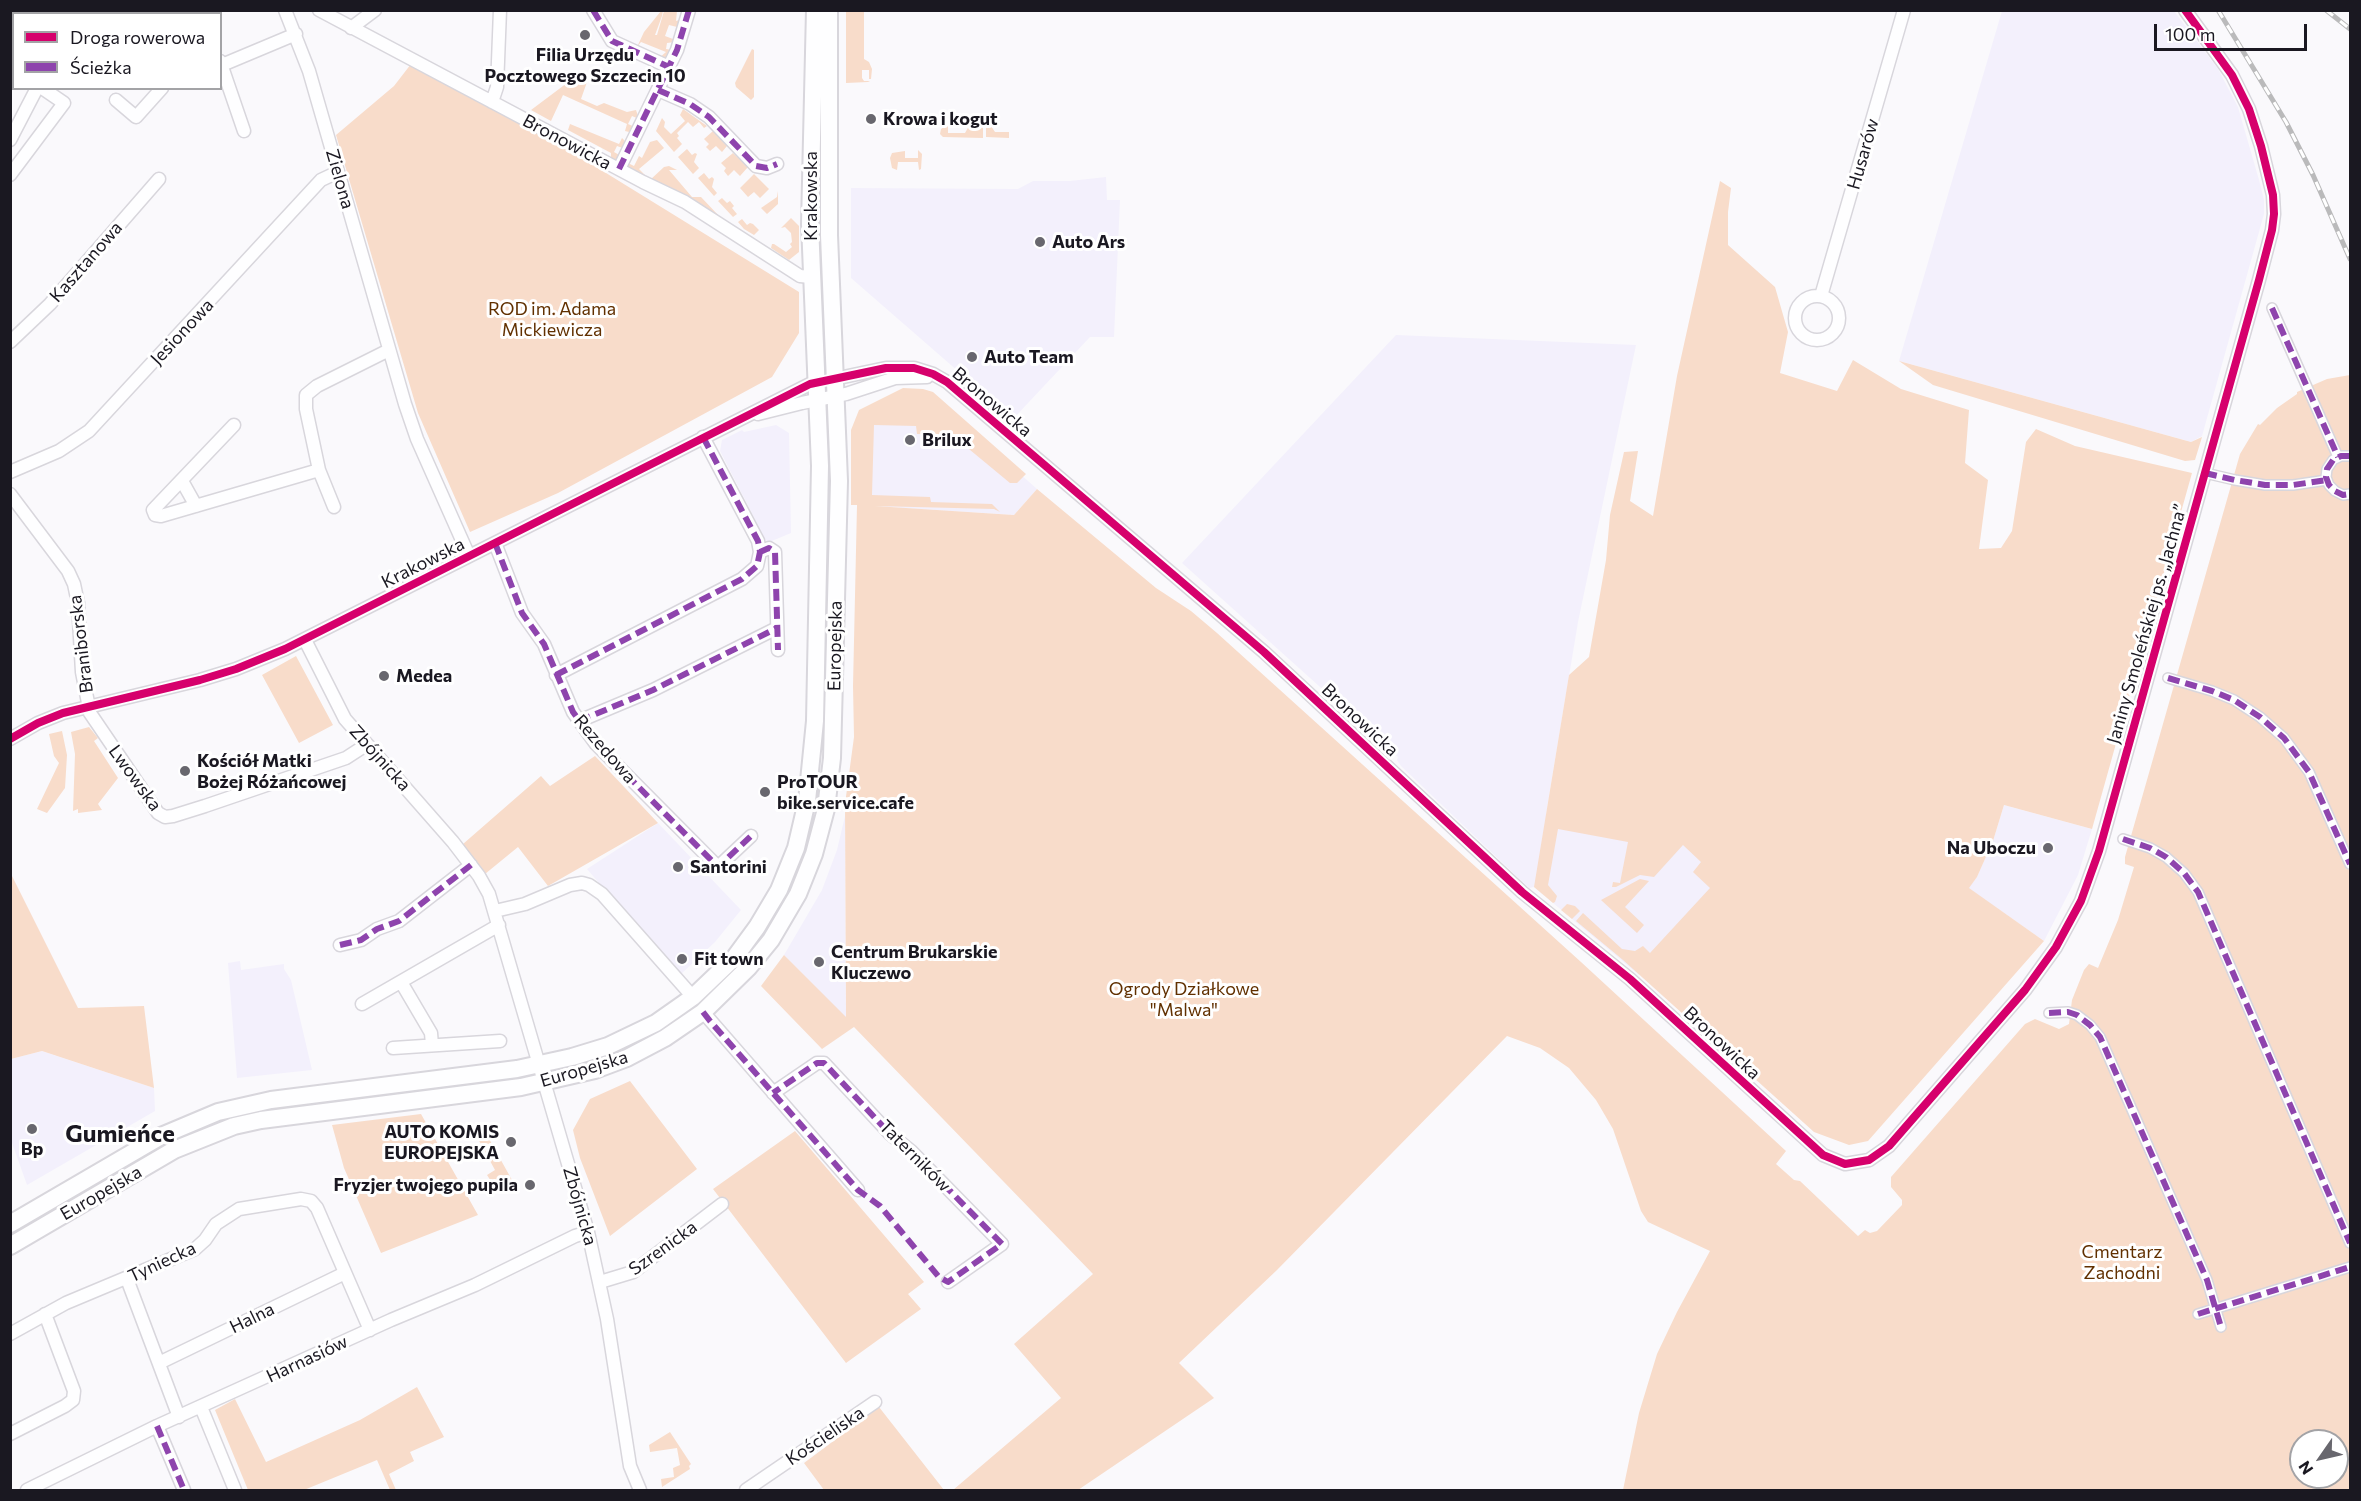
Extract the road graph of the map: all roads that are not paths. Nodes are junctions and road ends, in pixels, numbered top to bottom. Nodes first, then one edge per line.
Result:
1 (285, 10) edge
2 (320, 10) edge
3 (375, 10) edge
4 (500, 10) edge
5 (593, 10) edge
6 (689, 10) edge
7 (815, 10) edge
8 (829, 10) edge
9 (1904, 10) edge
10 (2185, 10) edge
11 (351, 28) junction
12 (296, 34) junction
13 (222, 63) edge
14 (222, 66) edge
15 (669, 67) junction
16 (36, 90) edge
17 (45, 90) edge
18 (160, 90) edge
19 (658, 90) junction
20 (116, 100) dead end
21 (492, 102) junction
22 (244, 131) dead end
23 (10, 140) edge
24 (777, 164) dead end
25 (619, 169) junction
26 (338, 171) junction
27 (10, 175) edge
28 (159, 179) dead end
29 (811, 277) junction
30 (1821, 296) dead end
31 (2272, 308) dead end
32 (10, 342) edge
33 (389, 350) junction
34 (834, 378) junction
35 (816, 382) junction
36 (960, 393) junction
37 (836, 397) junction
38 (817, 400) junction
39 (731, 423) junction
40 (234, 425) dead end
41 (703, 437) junction
42 (2350, 456) edge
43 (2338, 457) junction
44 (319, 471) junction
45 (10, 472) edge
46 (2205, 472) junction
47 (2327, 480) junction
48 (182, 481) junction
49 (10, 494) edge
50 (2350, 494) edge
51 (196, 506) junction
52 (334, 507) dead end
53 (495, 543) junction
54 (760, 552) junction
55 (469, 556) junction
56 (777, 628) junction
57 (305, 640) junction
58 (778, 650) dead end
59 (556, 675) junction
60 (2168, 678) dead end
61 (89, 707) junction
62 (579, 721) junction
63 (10, 739) edge
64 (366, 745) junction
65 (751, 836) dead end
66 (2123, 839) dead end
67 (2350, 864) edge
68 (466, 869) junction
69 (495, 911) junction
70 (499, 926) junction
71 (340, 945) dead end
72 (401, 982) junction
73 (693, 997) junction
74 (362, 1004) dead end
75 (703, 1012) junction
76 (2049, 1014) dead end
77 (500, 1041) dead end
78 (432, 1045) junction
79 (393, 1048) dead end
80 (540, 1064) junction
81 (545, 1082) junction
82 (773, 1094) junction
83 (1836, 1162) joint
84 (858, 1190) dead end
85 (722, 1204) dead end
86 (10, 1224) edge
87 (588, 1232) junction
88 (2350, 1243) edge
89 (10, 1246) edge
90 (2350, 1267) edge
91 (345, 1274) junction
92 (127, 1279) junction
93 (600, 1282) junction
94 (948, 1282) dead end
95 (2216, 1309) junction
96 (45, 1314) junction
97 (2198, 1314) dead end
98 (2221, 1327) dead end
99 (370, 1330) junction
100 (10, 1334) edge
101 (159, 1363) junction
102 (875, 1402) dead end
103 (201, 1407) junction
104 (179, 1416) junction
105 (157, 1426) junction
106 (10, 1434) edge
107 (27, 1491) edge
108 (184, 1491) edge
109 (235, 1491) edge
110 (640, 1491) edge
111 (746, 1491) edge

1 - 12 street, Zielona
2 - 11 street, Bronowicka
3 - 11 street
4 - 21 street
5 - 15 street
6 - 15 street
7 - 29 main road, Krakowska
8 - 34 main road, Krakowska
9 - 30 street, Husarów
10 - 46 street, Janiny Smoleńskiej ps. „Jachna”
11 - 21 street, Bronowicka
12 - 13 street
12 - 26 street, Zielona
14 - 22 street
15 - 19 street
16 - 23 street
17 - 27 street
18 - 20 street
19 - 24 street, Krakowska
19 - 25 street
21 - 25 street, Bronowicka
25 - 29 street, Bronowicka
26 - 33 street, Zielona
26 - 45 street, Jesionowa
28 - 32 street, Kasztanowa
29 - 35 main road, Krakowska
31 - 43 street
33 - 44 street
33 - 55 street, Zielona
34 - 35 street, Krakowska
34 - 36 street, Bronowicka
34 - 37 main road, Krakowska
35 - 38 main road, Krakowska
35 - 39 street, Krakowska
36 - 37 street, Bronowicka
36 - 83 street, Bronowicka
37 - 38 street, Krakowska
37 - 75 main road, Europejska
38 - 39 street, Krakowska
38 - 73 main road, Europejska
39 - 41 street, Krakowska
40 - 48 street
41 - 53 street, Krakowska
41 - 54 street
42 - 43 street
43 - 47 street
44 - 51 street
44 - 52 street
46 - 47 street
46 - 83 street, Janiny Smoleńskiej ps. „Jachna”
47 - 50 street
48 - 51 street
48 - 51 street
49 - 61 street, Braniborska
53 - 55 street, Krakowska
53 - 59 street, Rezedowa
54 - 56 street
54 - 59 street
55 - 57 street, Krakowska
56 - 58 street
56 - 62 street
57 - 61 street, Krakowska
57 - 64 street, Zbójnicka
59 - 62 street, Rezedowa
60 - 67 street
61 - 63 street, Krakowska
61 - 64 street, Lwowska
62 - 65 street, Rezedowa
64 - 68 street, Zbójnicka
66 - 88 street
68 - 69 street, Zbójnicka
68 - 71 street
69 - 70 street, Zbójnicka
69 - 73 street
70 - 72 street
70 - 80 street, Zbójnicka
72 - 74 street
72 - 78 street
73 - 80 main road, Europejska
75 - 81 main road, Europejska
75 - 82 street
76 - 95 street
77 - 78 street
78 - 79 street
80 - 81 street, Zbójnicka
80 - 86 main road, Europejska
81 - 87 street, Zbójnicka
81 - 89 main road, Europejska
82 - 84 street
82 - 94 street, Taterników
85 - 93 street, Szrenicka
87 - 93 street, Zbójnicka
87 - 99 street, Harnasiów
90 - 95 street
91 - 92 street, Tyniecka
91 - 99 street, Tyniecka
91 - 101 street, Halna
92 - 96 street, Tyniecka
92 - 101 street
93 - 110 street, Zbójnicka
95 - 97 street
95 - 98 street
96 - 100 street, Tyniecka
96 - 106 street
99 - 103 street, Harnasiów
101 - 104 street
102 - 111 street, Kościeliska
103 - 104 street, Harnasiów
103 - 109 street
104 - 105 street, Harnasiów
105 - 107 street, Harnasiów
105 - 108 street

